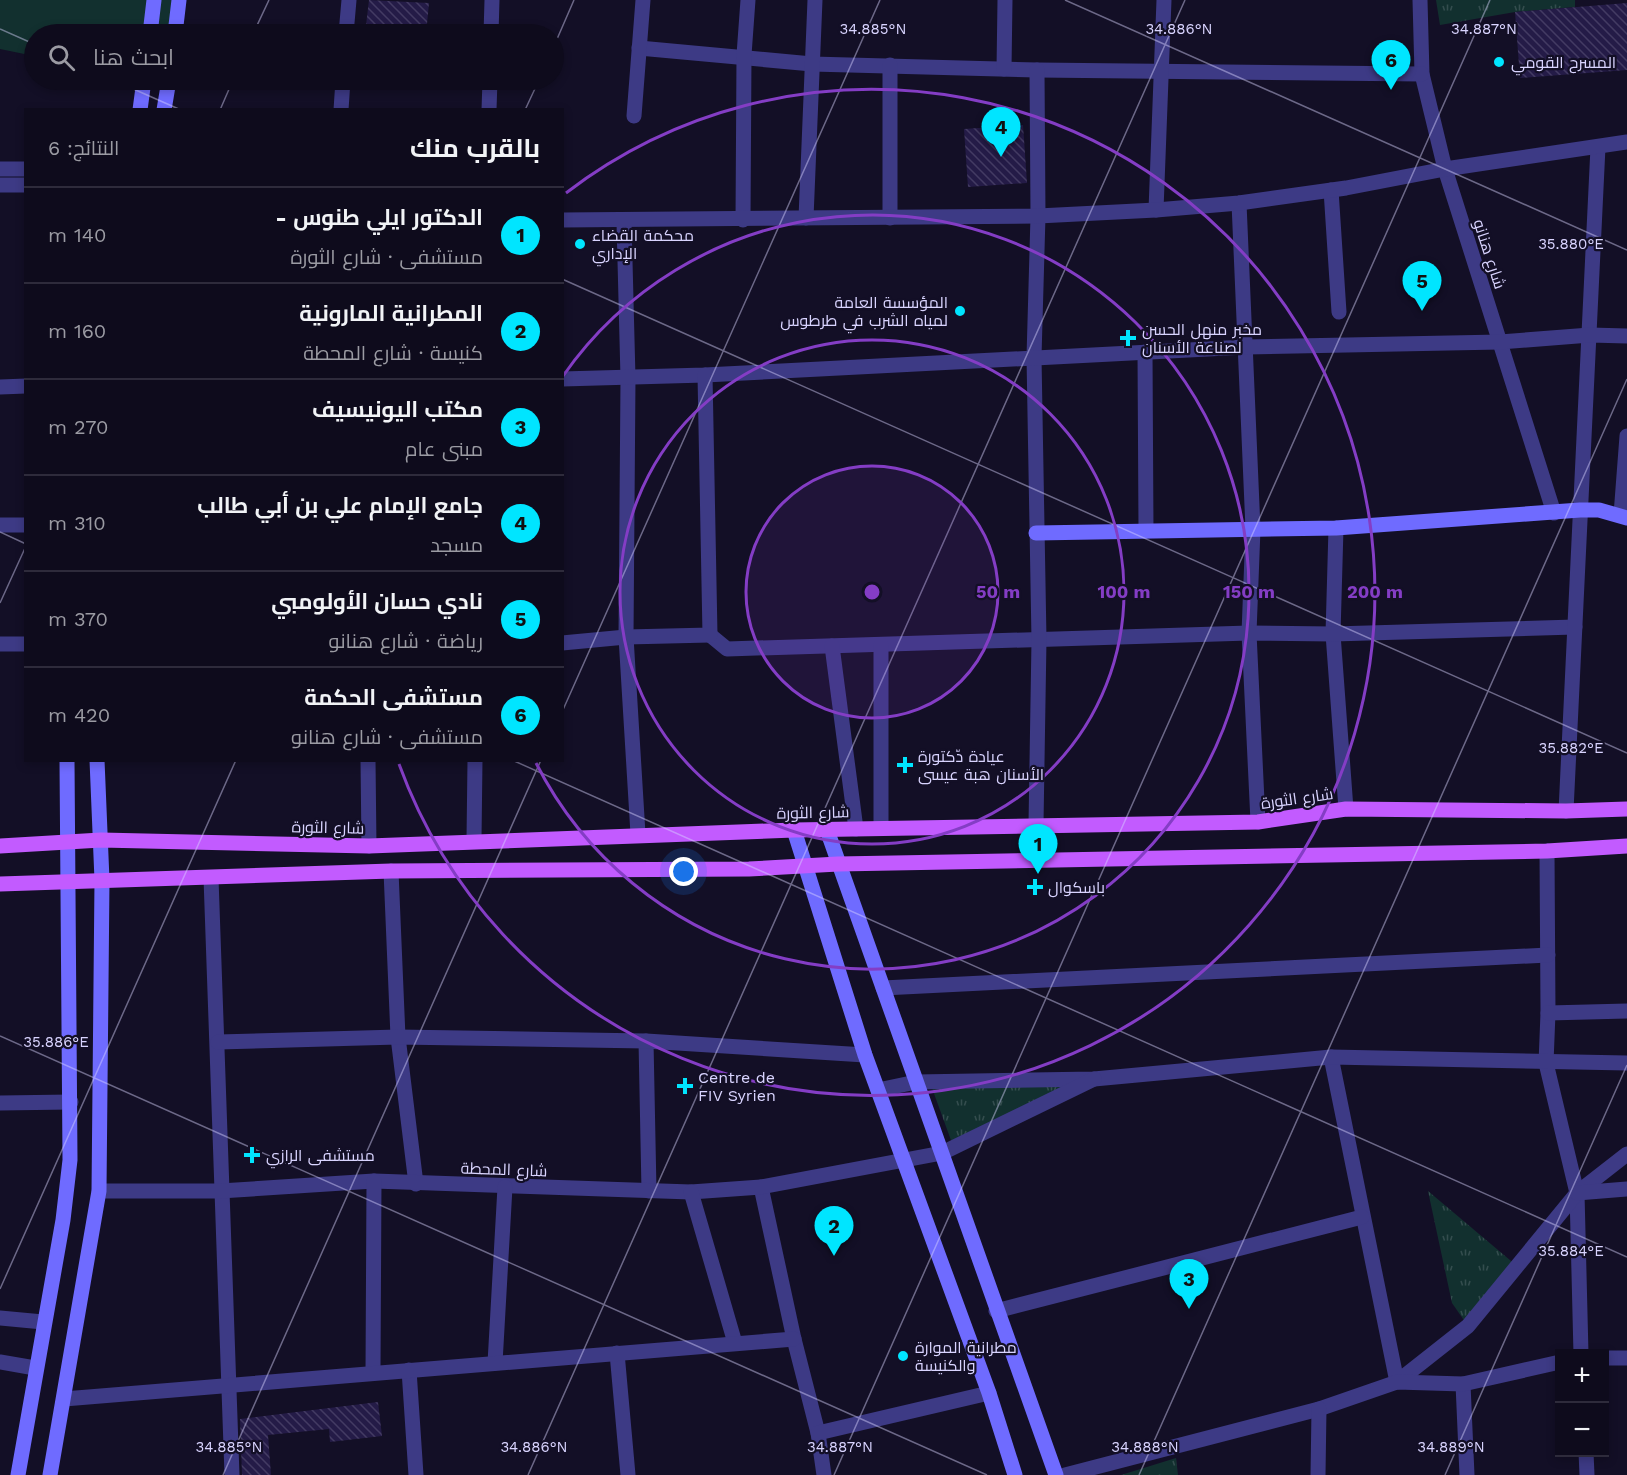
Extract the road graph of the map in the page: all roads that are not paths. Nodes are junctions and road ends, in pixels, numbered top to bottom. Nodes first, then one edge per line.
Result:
1 (154, 0) edge
2 (179, 0) edge
3 (349, 0) edge
4 (492, 0) edge
5 (643, 0) edge
6 (748, 0) edge
7 (815, 0) edge
8 (1005, 0) edge
9 (1164, 0) edge
10 (1420, 0) edge
11 (151, 24) edge
12 (176, 24) edge
13 (347, 24) edge
14 (491, 24) edge
15 (639, 48) junction
16 (744, 56) junction
17 (812, 64) junction
18 (890, 65) junction
19 (1004, 69) junction
20 (1036, 70) junction
21 (1161, 70) junction
22 (1422, 74) junction
23 (143, 90) edge
24 (167, 90) edge
25 (342, 90) edge
26 (490, 90) edge
27 (140, 108) edge
28 (164, 108) edge
29 (341, 108) edge
30 (489, 108) edge
31 (634, 116) dead end
32 (1627, 141) edge
33 (1598, 147) junction
34 (0, 169) edge
35 (24, 169) edge
36 (1445, 169) junction
37 (0, 185) edge
38 (24, 185) edge
39 (1331, 190) junction
40 (1239, 203) junction
41 (1156, 210) junction
42 (1038, 216) junction
43 (891, 218) junction
44 (806, 219) junction
45 (564, 220) edge
46 (743, 220) junction
47 (624, 222) junction
48 (1339, 312) dead end
49 (1590, 335) junction
50 (1627, 336) edge
51 (1500, 342) junction
52 (1246, 347) junction
53 (1145, 352) junction
54 (1034, 357) junction
55 (705, 375) junction
56 (628, 378) junction
57 (564, 379) edge
58 (24, 386) edge
59 (0, 387) edge
60 (1627, 435) edge
61 (1580, 510) junction
62 (1554, 513) junction
63 (1624, 516) edge
64 (0, 525) edge
65 (24, 525) edge
66 (1336, 528) junction
67 (1253, 530) junction
68 (1146, 531) junction
69 (1035, 532) junction
70 (1575, 627) junction
71 (1249, 633) junction
72 (1333, 634) junction
73 (710, 635) junction
74 (626, 637) junction
75 (1039, 640) junction
76 (564, 643) edge
77 (0, 644) edge
78 (24, 644) edge
79 (881, 645) junction
80 (832, 646) junction
81 (67, 762) edge
82 (97, 762) edge
83 (368, 762) edge
84 (476, 762) edge
85 (1346, 809) junction
86 (1627, 809) edge
87 (1566, 812) junction
88 (1258, 822) junction
89 (1036, 824) junction
90 (881, 828) junction
91 (856, 829) junction
92 (794, 830) junction
93 (827, 830) junction
94 (638, 834) junction
95 (101, 840) junction
96 (474, 840) junction
97 (67, 841) junction
98 (0, 846) edge
99 (369, 846) junction
100 (1627, 846) edge
101 (1546, 851) junction
102 (838, 864) junction
103 (805, 866) junction
104 (391, 872) junction
105 (211, 879) junction
106 (66, 880) junction
107 (102, 880) junction
108 (0, 884) edge
109 (1548, 955) junction
110 (883, 988) junction
111 (1627, 1011) edge
112 (1548, 1013) junction
113 (398, 1037) junction
114 (646, 1041) junction
115 (218, 1042) junction
116 (865, 1055) junction
117 (1331, 1057) junction
118 (1546, 1063) junction
119 (1627, 1063) edge
120 (1094, 1079) junction
121 (916, 1082) junction
122 (878, 1090) junction
123 (71, 1102) junction
124 (0, 1103) edge
125 (942, 1153) junction
126 (1627, 1154) edge
127 (905, 1159) junction
128 (374, 1181) junction
129 (416, 1184) junction
130 (505, 1187) junction
131 (761, 1187) junction
132 (1627, 1189) edge
133 (99, 1191) junction
134 (220, 1191) junction
135 (649, 1191) junction
136 (691, 1192) junction
137 (1577, 1193) junction
138 (1362, 1217) junction
139 (996, 1311) junction
140 (0, 1318) edge
141 (43, 1322) junction
142 (794, 1339) junction
143 (735, 1343) junction
144 (1581, 1349) edge
145 (617, 1353) junction
146 (1609, 1358) edge
147 (1627, 1358) edge
148 (0, 1362) edge
149 (495, 1363) junction
150 (1555, 1363) edge
151 (35, 1368) junction
152 (410, 1370) junction
153 (373, 1372) junction
154 (1397, 1382) junction
155 (1463, 1384) junction
156 (229, 1385) junction
157 (989, 1393) junction
158 (64, 1399) junction
159 (1319, 1409) junction
160 (818, 1433) junction
161 (1586, 1457) edge
162 (18, 1475) edge
163 (50, 1475) edge
164 (232, 1475) edge
165 (416, 1475) edge
166 (628, 1475) edge
167 (824, 1475) edge
168 (1015, 1475) edge
169 (1056, 1475) edge
170 (1065, 1475) edge
171 (1318, 1475) edge
172 (1467, 1475) edge
173 (1587, 1475) edge

1 - 11 main road
2 - 12 main road
3 - 13 street
4 - 14 street
5 - 15 street
6 - 16 street
7 - 17 street
8 - 19 street
9 - 21 street
10 - 22 street, شارع هنانو
15 - 16 street
15 - 31 street
16 - 17 street
16 - 46 street
17 - 18 street
17 - 44 street
18 - 19 street
18 - 43 street
19 - 20 street
20 - 21 street
20 - 42 street
21 - 22 street
21 - 41 street
22 - 36 street, شارع هنانو
23 - 27 main road
24 - 28 main road
25 - 29 street
26 - 30 street
32 - 33 street
33 - 36 street
33 - 49 street
34 - 35 street
36 - 39 street
36 - 51 street, شارع هنانو
37 - 38 street
39 - 40 street
39 - 48 street
40 - 41 street
40 - 52 street
41 - 42 street
42 - 43 street
42 - 54 street
43 - 44 street
44 - 46 street
45 - 47 street
46 - 47 street
47 - 56 street
49 - 50 street
49 - 51 street
49 - 61 street
51 - 52 street
51 - 62 street, شارع هنانو
52 - 53 street
52 - 67 street
53 - 54 street
53 - 68 street
54 - 55 street
54 - 69 street
55 - 56 street
55 - 73 street
56 - 57 street
56 - 74 street
58 - 59 street
60 - 63 street
61 - 62 main road
61 - 63 main road
61 - 70 street
62 - 66 main road
64 - 65 street
66 - 67 main road
66 - 72 street
67 - 68 main road
67 - 71 street
68 - 69 main road
69 - 75 street
70 - 72 street
70 - 87 street
71 - 72 street
71 - 75 street
71 - 88 street
72 - 85 street
73 - 74 street
73 - 80 street
74 - 76 street
74 - 94 street
75 - 79 street
75 - 89 street
77 - 78 street
79 - 80 street
79 - 90 street
80 - 91 street
81 - 97 main road
82 - 95 main road
83 - 99 street
84 - 96 street
85 - 87 main road, شارع الثورة
85 - 88 main road, شارع الثورة
86 - 87 main road, شارع الثورة
88 - 89 main road, شارع الثورة
89 - 90 main road, شارع الثورة
90 - 91 main road, شارع الثورة
91 - 93 main road, شارع الثورة
92 - 93 main road, شارع الثورة
92 - 94 main road, شارع الثورة
92 - 103 main road
93 - 102 main road
94 - 96 main road, شارع الثورة
95 - 97 main road, شارع الثورة
95 - 99 main road, شارع الثورة
95 - 107 main road
96 - 99 main road, شارع الثورة
97 - 98 main road, شارع الثورة
97 - 106 main road
100 - 101 main road
101 - 102 main road
101 - 109 street
102 - 103 main road
102 - 110 main road
103 - 104 main road
103 - 116 main road
104 - 105 main road
104 - 113 street
105 - 107 main road
105 - 115 street
106 - 107 main road
106 - 108 main road
106 - 123 main road
107 - 133 main road
109 - 110 street
109 - 112 street
110 - 121 main road
111 - 112 street
112 - 118 street
113 - 114 street
113 - 115 street
113 - 129 street
114 - 116 street
114 - 135 street
115 - 134 street
116 - 122 main road
117 - 118 street
117 - 120 street
117 - 138 street
118 - 119 street
118 - 137 street
120 - 121 street
120 - 125 street, شارع المحطة
121 - 122 street
121 - 125 main road
122 - 127 main road
123 - 124 street
123 - 141 main road
125 - 127 street, شارع المحطة
125 - 139 main road
126 - 137 street
127 - 131 street, شارع المحطة
127 - 157 main road
128 - 129 street, شارع المحطة
128 - 134 street, شارع المحطة
128 - 153 street
129 - 130 street, شارع المحطة
130 - 135 street, شارع المحطة
130 - 149 street
131 - 136 street, شارع المحطة
131 - 142 street
132 - 137 street
133 - 134 street, شارع المحطة
133 - 158 main road
134 - 156 street
135 - 136 street, شارع المحطة
136 - 143 street
137 - 144 street
137 - 154 street
138 - 139 street
138 - 154 street
139 - 169 main road
140 - 141 street
141 - 151 main road
142 - 143 street
142 - 160 street
143 - 145 street
145 - 149 street
145 - 166 street
146 - 147 street
148 - 151 street
149 - 152 street
150 - 155 street
151 - 162 main road
152 - 153 street
152 - 165 street
153 - 156 street
154 - 155 street
154 - 159 street
155 - 172 street
156 - 158 street
156 - 164 street
157 - 160 street
157 - 168 main road
158 - 163 main road
159 - 170 street
159 - 171 street
160 - 167 street
161 - 173 street

